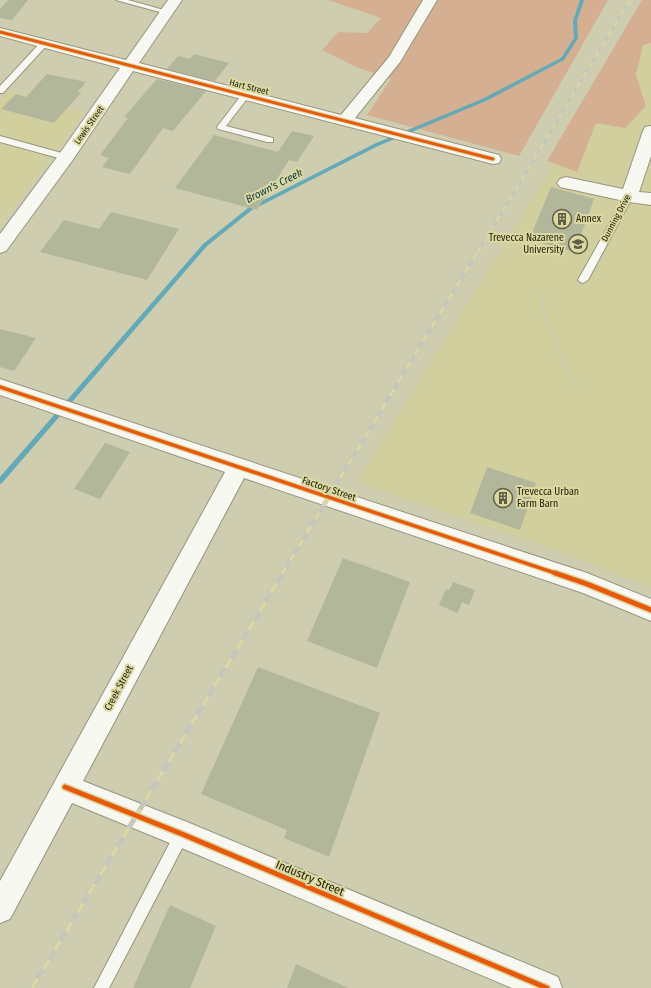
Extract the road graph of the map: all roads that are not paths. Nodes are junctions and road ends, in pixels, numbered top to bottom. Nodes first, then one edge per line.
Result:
1 (120, 0) edge
2 (430, 0) edge
3 (171, 6) edge
4 (0, 32) edge
5 (44, 44) junction
6 (131, 66) junction
7 (0, 91) edge
8 (246, 95) junction
9 (345, 120) junction
10 (651, 131) edge
11 (0, 139) edge
12 (270, 140) dead end
13 (66, 156) junction
14 (493, 159) dead end
15 (566, 183) dead end
16 (629, 196) junction
17 (651, 199) edge
18 (0, 247) edge
19 (583, 280) dead end
20 (5, 389) edge
21 (239, 467) junction
22 (651, 610) edge
23 (65, 787) junction
24 (182, 834) junction
25 (0, 909) edge
26 (101, 988) edge
27 (547, 988) edge

1 - 3 lane
2 - 9 street
3 - 6 street, Lewis Street
4 - 5 street, Hart Street
5 - 6 street, Hart Street
5 - 7 lane
6 - 8 street, Hart Street
6 - 13 street, Lewis Street
8 - 9 street, Hart Street
8 - 12 lane
9 - 14 street, Hart Street
10 - 16 street, Dunning Drive
11 - 13 lane
13 - 18 street, Lewis Street
15 - 16 street
16 - 17 street
16 - 19 lane, Dunning Drive
20 - 21 street, Factory Street
21 - 22 street, Factory Street
21 - 23 street, Creek Street
23 - 24 street, Industry Street
23 - 25 street, Creek Street
24 - 26 lane
24 - 27 street, Industry Street

